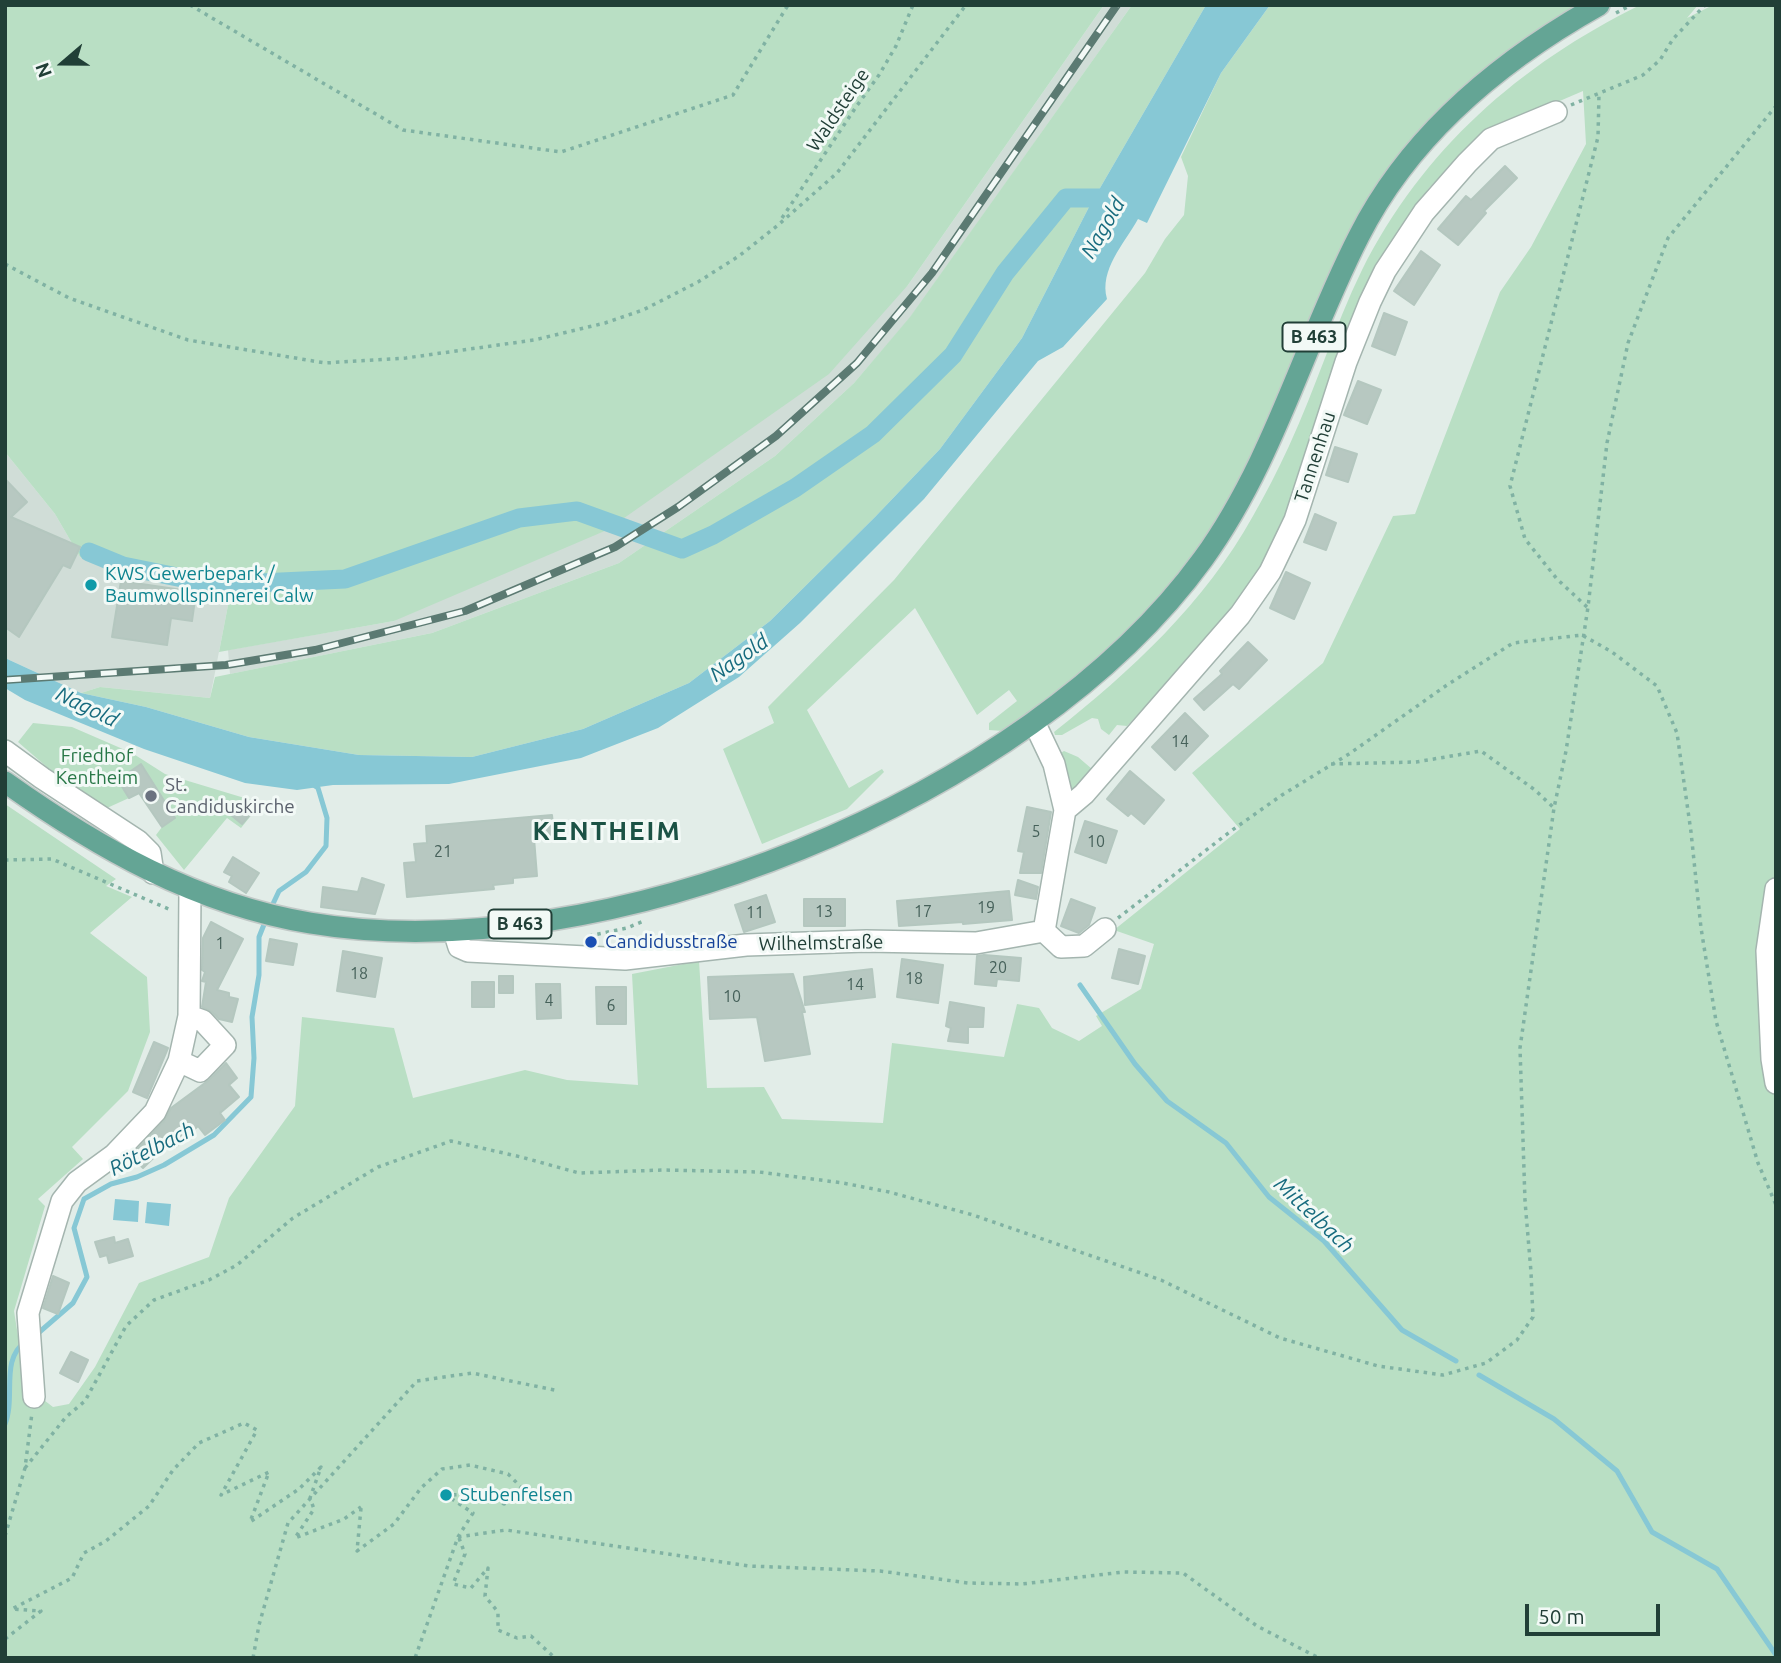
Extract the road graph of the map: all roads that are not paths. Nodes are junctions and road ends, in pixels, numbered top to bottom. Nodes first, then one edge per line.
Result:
1 (1605, 10) edge
2 (1556, 111) road end
3 (1034, 722) junction
4 (5, 751) edge
5 (5, 782) edge
6 (1065, 810) junction
7 (153, 873) junction
8 (190, 889) junction
9 (1776, 889) edge
10 (1105, 929) road end
11 (454, 930) junction
12 (1044, 931) junction
13 (189, 1016) junction
14 (179, 1061) junction
15 (1776, 1083) edge
16 (34, 1397) road end

1 - 3 main road, B 463
2 - 6 street, Tannenhau
3 - 6 street
3 - 11 main road, B 463
4 - 7 street
5 - 7 main road, B 463
6 - 12 street
7 - 8 main road, B 463
8 - 11 main road, B 463
8 - 13 street
9 - 15 street
10 - 12 street
11 - 12 street, Wilhelmstraße
13 - 14 street
13 - 14 street
14 - 16 street

